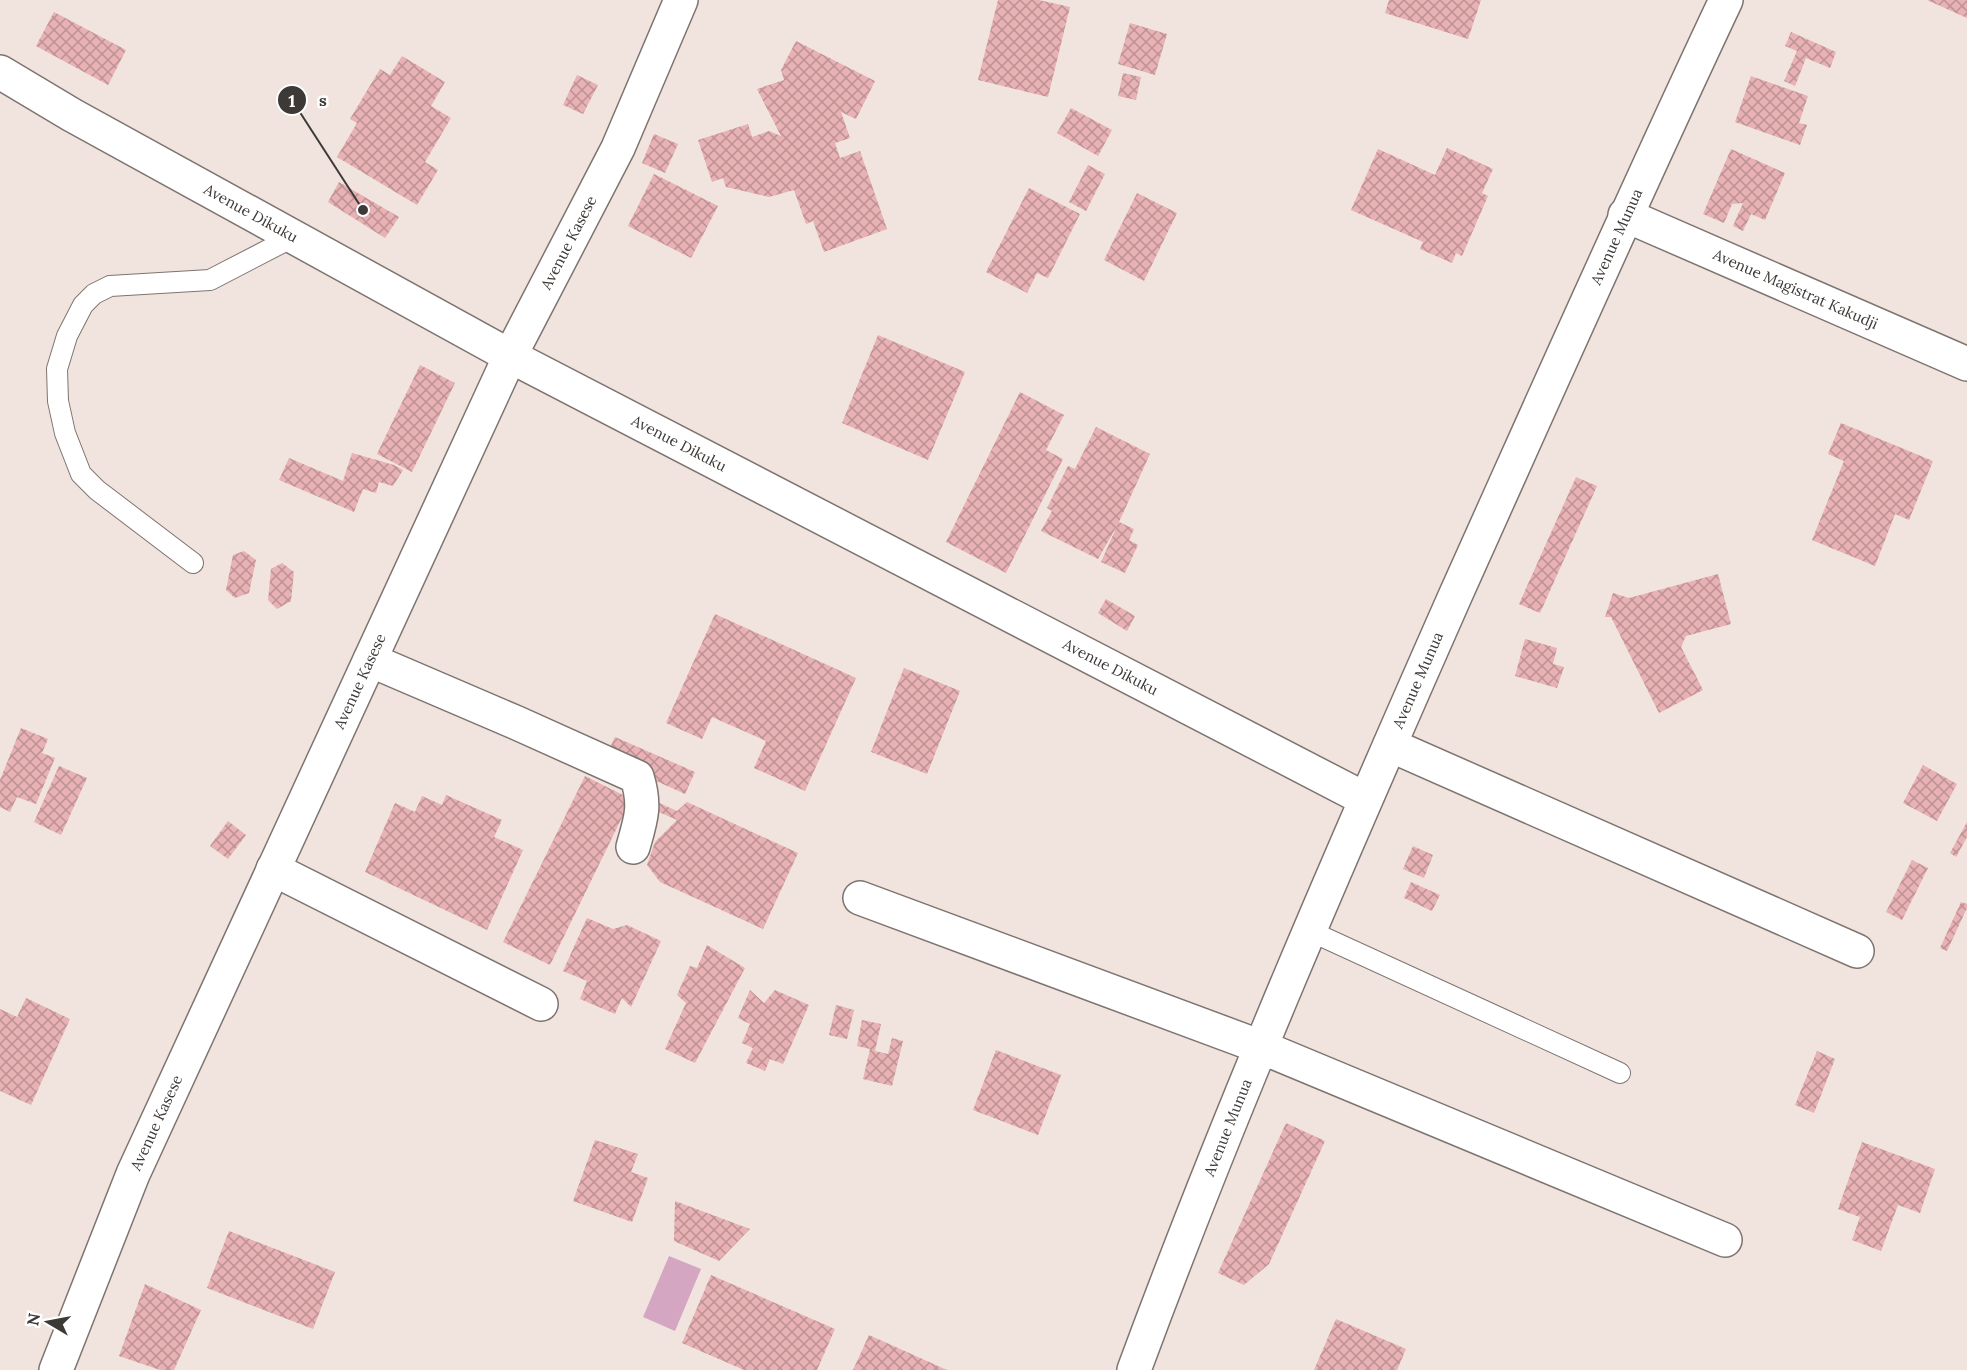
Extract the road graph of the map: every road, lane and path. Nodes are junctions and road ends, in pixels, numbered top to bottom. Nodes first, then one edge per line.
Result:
1 (681, 0) edge
2 (1726, 0) edge
3 (0, 72) edge
4 (1625, 215) junction
5 (293, 237) junction
6 (510, 356) junction
7 (1967, 364) edge
8 (193, 563) dead end
9 (370, 660) junction
10 (1390, 745) junction
11 (1365, 799) junction
12 (633, 847) dead end
13 (273, 869) junction
14 (860, 898) dead end
15 (1310, 931) junction
16 (1857, 951) dead end
17 (541, 1004) dead end
18 (1261, 1047) junction
19 (1620, 1073) dead end
20 (1725, 1240) dead end
21 (56, 1370) edge
22 (1134, 1370) edge

1 - 6 street, Avenue Kasese
2 - 4 street, Avenue Munua
3 - 5 street, Avenue Dikuku
4 - 7 street, Avenue Magistrat Kakudji
4 - 10 street, Avenue Munua
5 - 6 street, Avenue Dikuku
5 - 8 lane
6 - 9 street, Avenue Kasese
6 - 11 street, Avenue Dikuku
9 - 12 street
9 - 13 street, Avenue Kasese
10 - 11 street, Avenue Munua
10 - 16 street
11 - 15 street, Avenue Munua
13 - 17 street
13 - 21 street, Avenue Kasese
14 - 18 street
15 - 18 street, Avenue Munua
15 - 19 lane
18 - 20 street
18 - 22 street, Avenue Munua

